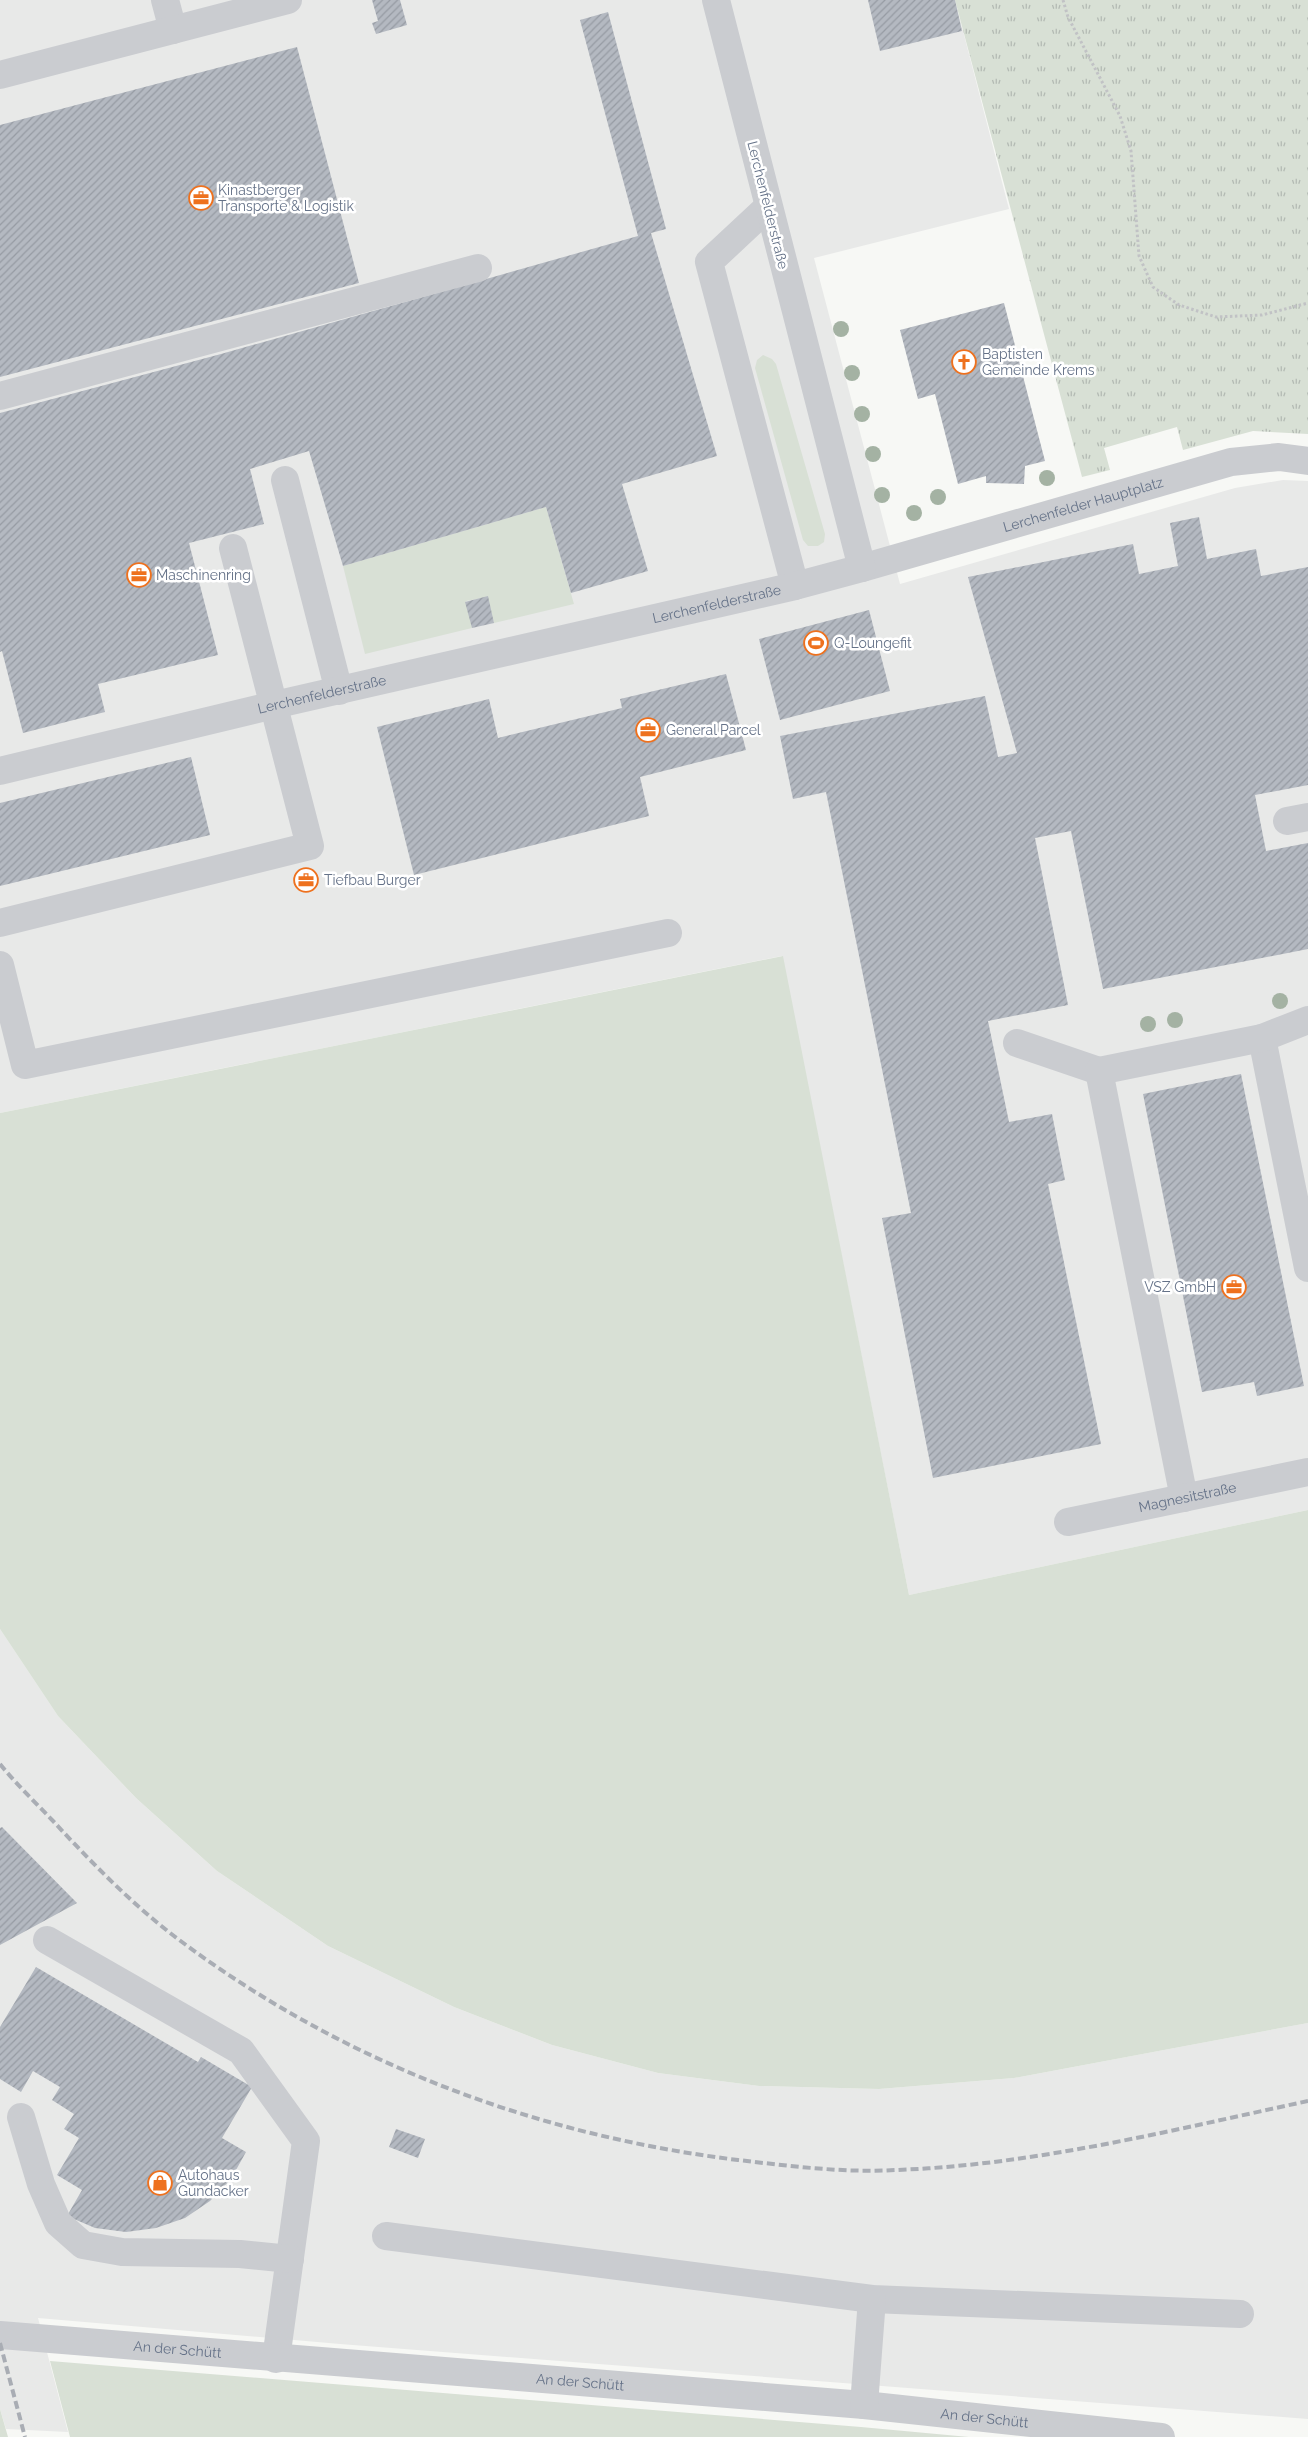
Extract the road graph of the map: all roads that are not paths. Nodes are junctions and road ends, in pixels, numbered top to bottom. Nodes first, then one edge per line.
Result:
1 (165, 0) edge
2 (288, 0) edge
3 (716, 0) edge
4 (173, 30) junction
5 (0, 75) edge
6 (768, 207) junction
7 (478, 268) dead end
8 (0, 396) edge
9 (1308, 460) edge
10 (285, 480) dead end
11 (234, 548) dead end
12 (862, 568) junction
13 (796, 586) junction
14 (339, 691) junction
15 (274, 705) junction
16 (0, 772) edge
17 (0, 923) edge
18 (668, 933) dead end
19 (0, 965) edge
20 (1308, 1020) edge
21 (1262, 1038) junction
22 (1017, 1043) dead end
23 (1099, 1071) junction
24 (1308, 1268) edge
25 (1308, 1472) edge
26 (1184, 1498) junction
27 (1068, 1522) dead end
28 (47, 1940) dead end
29 (21, 2117) dead end
30 (386, 2236) dead end
31 (290, 2259) junction
32 (872, 2299) junction
33 (1240, 2314) dead end
34 (0, 2335) edge
35 (276, 2359) junction
36 (864, 2405) junction
37 (1161, 2437) edge

1 - 4 street
2 - 4 street
3 - 6 street, Lerchenfelderstraße
4 - 5 street
6 - 12 street, Lerchenfelderstraße
6 - 13 street
7 - 8 street
9 - 12 street, Lerchenfelder Hauptplatz
10 - 14 street
11 - 15 street
12 - 13 street, Lerchenfelderstraße
13 - 14 street, Lerchenfelderstraße
14 - 15 street, Lerchenfelderstraße
15 - 16 street, Lerchenfelderstraße
15 - 17 street
18 - 19 street
20 - 21 street
21 - 23 street
21 - 24 street
22 - 23 street
23 - 26 street
25 - 26 street, Magnesitstraße
26 - 27 street, Magnesitstraße
28 - 31 street
29 - 31 street
30 - 32 street
31 - 35 street
32 - 33 street
32 - 36 street
34 - 35 street, An der Schütt
35 - 36 street, An der Schütt
36 - 37 street, An der Schütt

